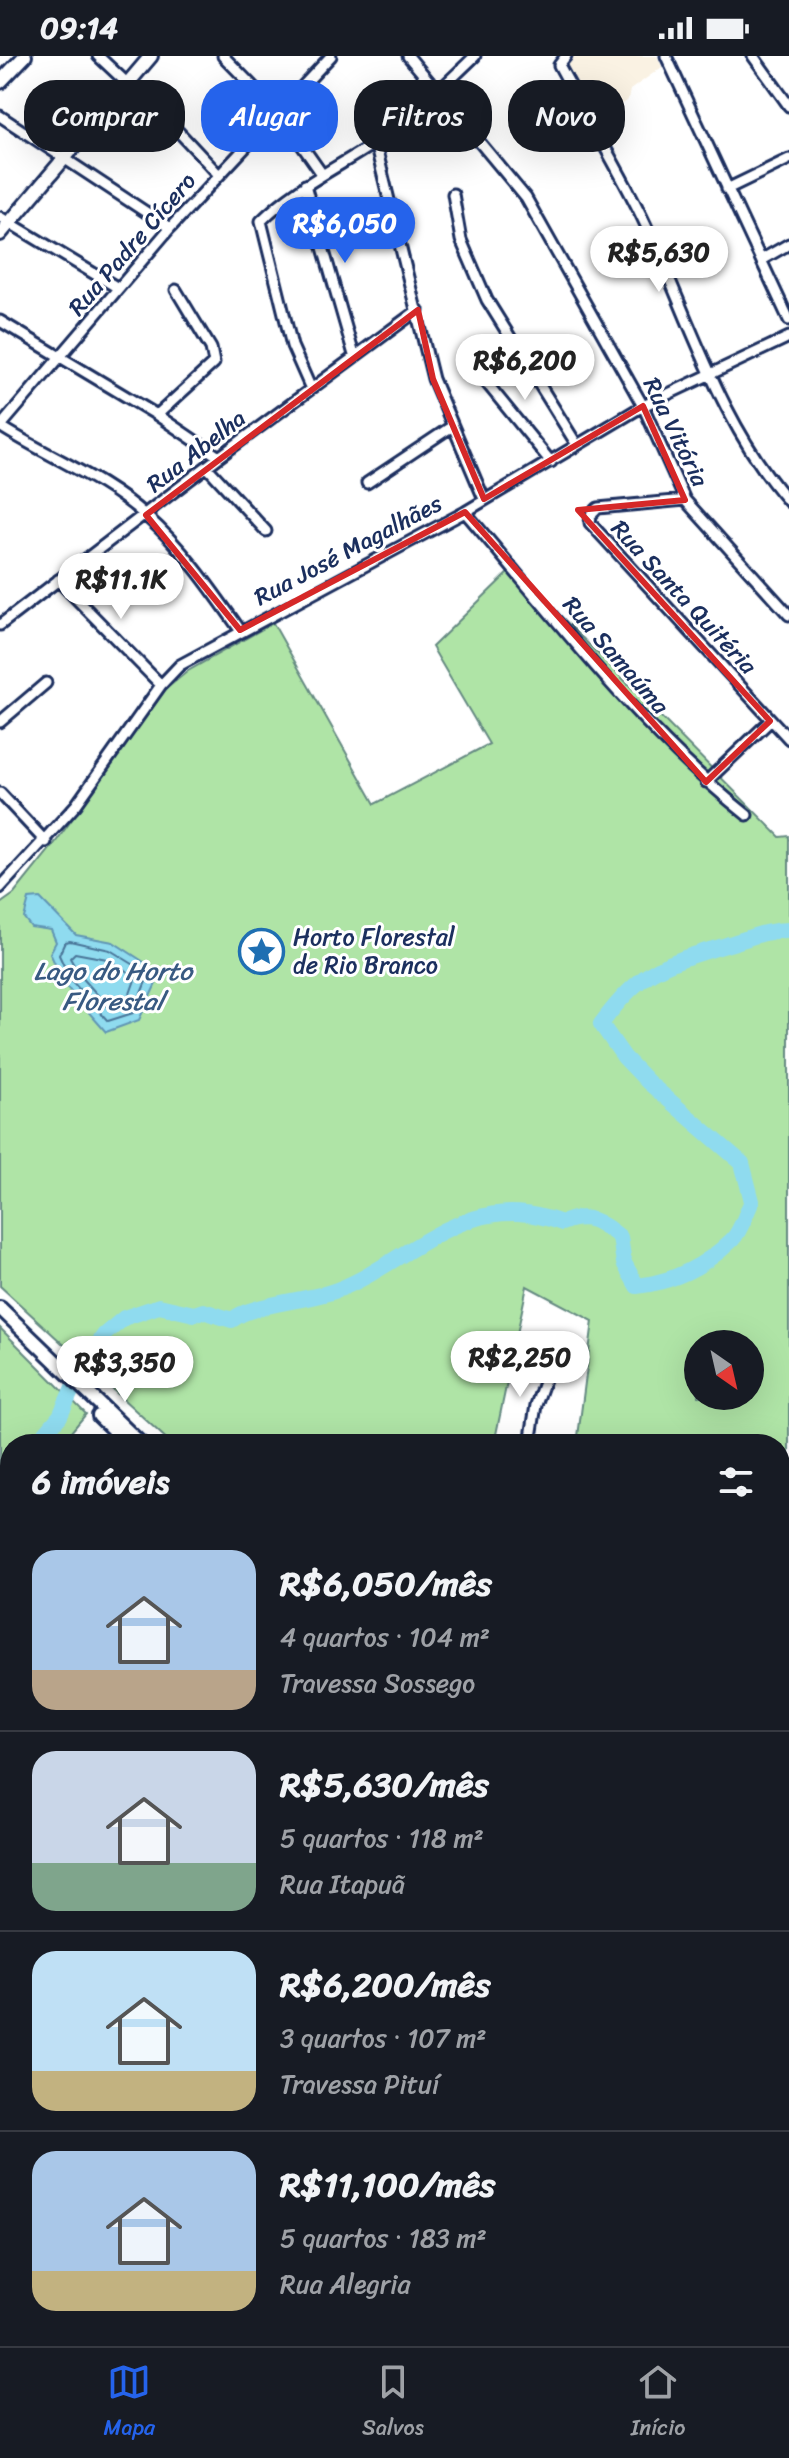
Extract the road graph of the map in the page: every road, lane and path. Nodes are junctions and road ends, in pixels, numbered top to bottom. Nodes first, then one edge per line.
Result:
1 (25, 56) edge
2 (98, 56) edge
3 (151, 56) edge
4 (223, 56) edge
5 (331, 56) edge
6 (408, 56) edge
7 (475, 56) edge
8 (566, 56) edge
9 (666, 56) edge
10 (753, 56) edge
11 (125, 80) edge
12 (131, 80) edge
13 (247, 80) edge
14 (309, 80) edge
15 (427, 80) edge
16 (451, 80) edge
17 (0, 82) edge
18 (789, 106) edge
19 (0, 116) edge
20 (185, 141) edge
21 (70, 152) edge
22 (241, 152) edge
23 (306, 152) edge
24 (360, 152) edge
25 (377, 152) edge
26 (487, 152) edge
27 (65, 158) junction
28 (789, 159) edge
29 (322, 174) junction
30 (219, 175) junction
31 (305, 185) junction
32 (727, 189) junction
33 (453, 194) dead end
34 (5, 220) edge
35 (170, 228) junction
36 (0, 234) edge
37 (789, 244) edge
38 (761, 260) junction
39 (118, 288) junction
40 (176, 290) dead end
41 (418, 310) junction
42 (789, 320) edge
43 (0, 321) edge
44 (789, 337) edge
45 (354, 355) junction
46 (59, 357) junction
47 (472, 365) dead end
48 (713, 374) junction
49 (311, 389) junction
50 (643, 406) junction
51 (157, 415) junction
52 (0, 427) edge
53 (451, 427) junction
54 (577, 445) junction
55 (219, 457) junction
56 (551, 462) junction
57 (207, 467) junction
58 (367, 483) dead end
59 (484, 499) junction
60 (685, 500) junction
61 (789, 502) edge
62 (465, 512) junction
63 (146, 515) junction
64 (266, 531) dead end
65 (58, 580) junction
66 (789, 615) edge
67 (0, 625) edge
68 (240, 630) junction
69 (46, 683) dead end
70 (161, 685) junction
71 (770, 721) junction
72 (0, 722) edge
73 (789, 739) edge
74 (706, 782) junction
75 (0, 793) edge
76 (747, 815) dead end
77 (46, 842) junction
78 (0, 888) edge
79 (0, 1308) edge
80 (0, 1318) edge
81 (32, 1346) junction
82 (550, 1365) dead end
83 (81, 1393) junction
84 (119, 1434) edge
85 (129, 1434) edge
86 (532, 1434) edge

1 - 17 main road
2 - 11 street
3 - 12 main road
4 - 13 street
5 - 14 street, Rua Padre Cícero
6 - 15 street, Rua Vitória
7 - 16 street
8 - 48 street
9 - 32 street
10 - 18 street
19 - 27 street
20 - 30 street
21 - 27 main road
22 - 30 street, Rua Padre Cícero
23 - 29 street
24 - 29 street
25 - 41 street
26 - 50 street, Rua Vitória
27 - 34 main road
27 - 35 street
28 - 32 street
29 - 31 street
30 - 35 street, Rua Padre Cícero
31 - 45 street
31 - 49 street
32 - 38 street
33 - 54 street
34 - 36 main road
34 - 39 street
35 - 39 street, Rua Padre Cícero
37 - 38 street
38 - 42 street
39 - 46 street, Rua Padre Cícero
40 - 51 street
41 - 45 street, Rua Abelha
41 - 53 street
43 - 46 street
44 - 48 street, Rua José Magalhães
45 - 49 street, Rua Abelha
46 - 51 street
46 - 52 street, Rua Padre Cícero
47 - 56 street
48 - 50 street, Rua José Magalhães
48 - 61 street
49 - 55 street, Rua Abelha
50 - 54 street, Rua José Magalhães
50 - 60 street, Rua Vitória
51 - 55 street
52 - 63 street
53 - 58 street
53 - 59 street
54 - 56 street, Rua José Magalhães
55 - 57 street, Rua Abelha
56 - 59 street, Rua José Magalhães
57 - 63 street, Rua Abelha
57 - 64 street
59 - 62 street, Rua José Magalhães
60 - 66 street, Rua Vitória
60 - 71 street, Rua Santa Quitéria
62 - 68 street, Rua José Magalhães
62 - 74 street, Rua Samaúma
63 - 65 street, Rua Abelha
63 - 68 street
65 - 67 street, Rua Abelha
65 - 70 street
68 - 70 street, Rua José Magalhães
69 - 72 street
70 - 77 street, Rua José Magalhães
71 - 73 street, Rua Santa Quitéria
71 - 74 street
74 - 76 street, Rua Samaúma
75 - 77 street
77 - 78 street, Rua José Magalhães
79 - 81 main road
80 - 81 main road
81 - 83 main road
82 - 86 street
83 - 84 main road
83 - 85 main road

